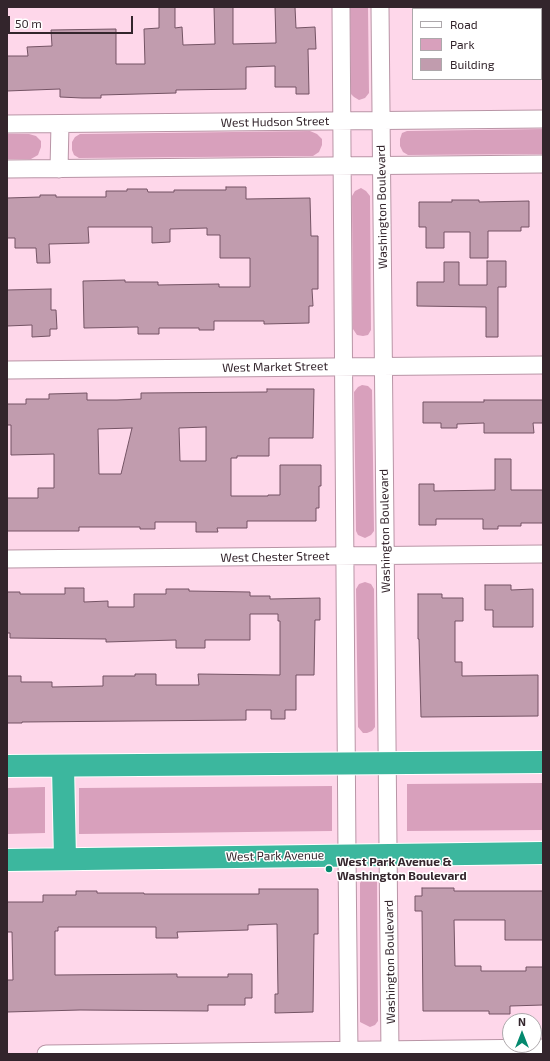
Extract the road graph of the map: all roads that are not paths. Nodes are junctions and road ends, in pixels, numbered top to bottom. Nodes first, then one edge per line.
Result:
1 (341, 7) edge
2 (380, 7) edge
3 (543, 119) edge
4 (381, 120) junction
5 (342, 121) junction
6 (7, 124) edge
7 (60, 124) junction
8 (543, 164) edge
9 (342, 166) junction
10 (382, 166) junction
11 (59, 168) junction
12 (7, 169) edge
13 (543, 364) edge
14 (343, 366) junction
15 (384, 366) junction
16 (7, 370) edge
17 (543, 554) edge
18 (344, 556) junction
19 (386, 556) junction
20 (7, 559) edge
21 (543, 762) edge
22 (346, 763) junction
23 (388, 763) junction
24 (7, 766) edge
25 (63, 766) junction
26 (543, 853) edge
27 (347, 855) junction
28 (388, 855) junction
29 (65, 859) junction
30 (7, 860) edge
31 (543, 1048) edge
32 (349, 1052) edge
33 (390, 1052) edge
34 (46, 1054) edge

1 - 5 street
2 - 4 street, Washington Boulevard
3 - 4 street, West Hudson Street
4 - 5 street, West Hudson Street
4 - 10 street, Washington Boulevard
5 - 7 street, West Hudson Street
5 - 9 street
6 - 7 street, West Hudson Street
7 - 11 street
8 - 10 street
9 - 10 street
9 - 11 street
9 - 14 street
10 - 15 street, Washington Boulevard
11 - 12 street
13 - 15 street, West Market Street
14 - 15 street, West Market Street
14 - 16 street, West Market Street
14 - 18 street
15 - 19 street, Washington Boulevard
17 - 19 street, West Chester Street
18 - 19 street, West Chester Street
18 - 20 street, West Chester Street
18 - 22 street
19 - 23 street, Washington Boulevard
21 - 23 highway
22 - 23 highway
22 - 25 highway
22 - 27 street
23 - 28 street, Washington Boulevard
24 - 25 highway
25 - 29 highway
26 - 28 highway, West Park Avenue
27 - 28 highway, West Park Avenue
27 - 29 highway, West Park Avenue
27 - 32 street
28 - 33 street, Washington Boulevard
29 - 30 highway, West Park Avenue
31 - 33 street
32 - 33 street
32 - 34 street

